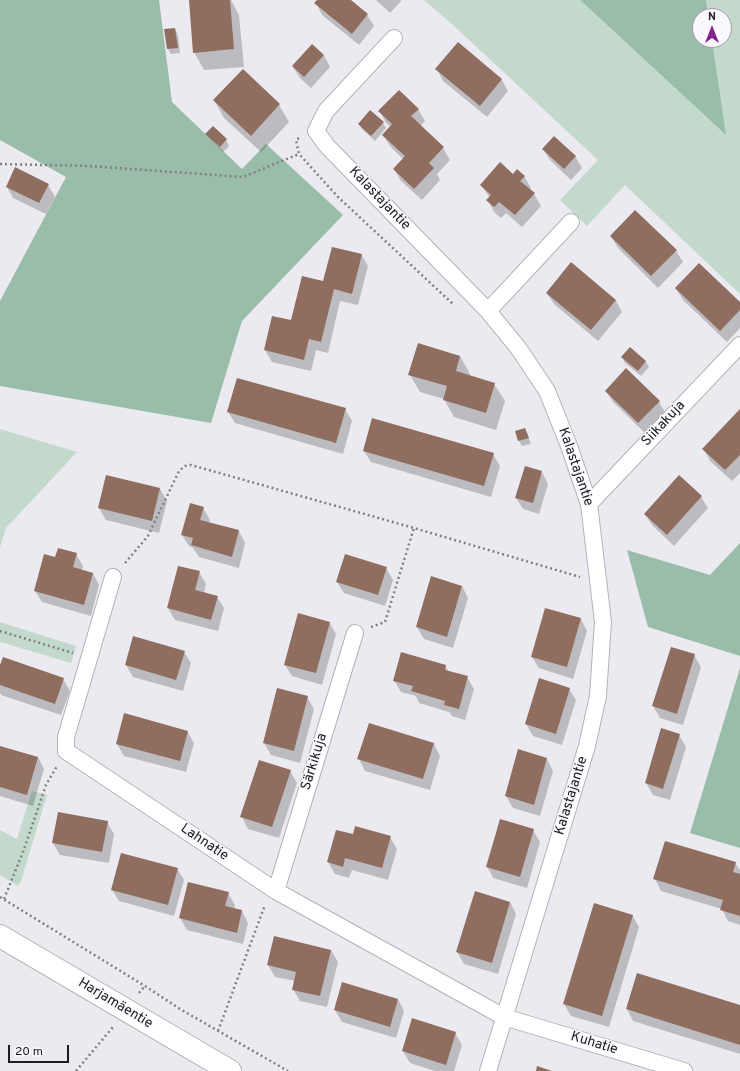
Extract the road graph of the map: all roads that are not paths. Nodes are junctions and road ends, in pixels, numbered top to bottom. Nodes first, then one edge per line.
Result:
1 (394, 38) dead end
2 (571, 222) dead end
3 (488, 311) junction
4 (740, 345) edge
5 (589, 504) junction
6 (113, 577) road end
7 (355, 632) road end
8 (276, 891) junction
9 (0, 936) edge
10 (504, 1017) junction
11 (230, 1071) edge
12 (488, 1071) edge
13 (684, 1071) edge

1 - 3 street, Kalastajantie
2 - 3 street
3 - 5 street, Kalastajantie
4 - 5 street, Siikakuja
5 - 10 street, Kalastajantie
6 - 8 street, Lahnatie
7 - 8 street, Särkikuja
8 - 10 street, Lahnatie
9 - 11 street, Harjamäentie
10 - 12 street, Kalastajantie
10 - 13 street, Kuhatie

